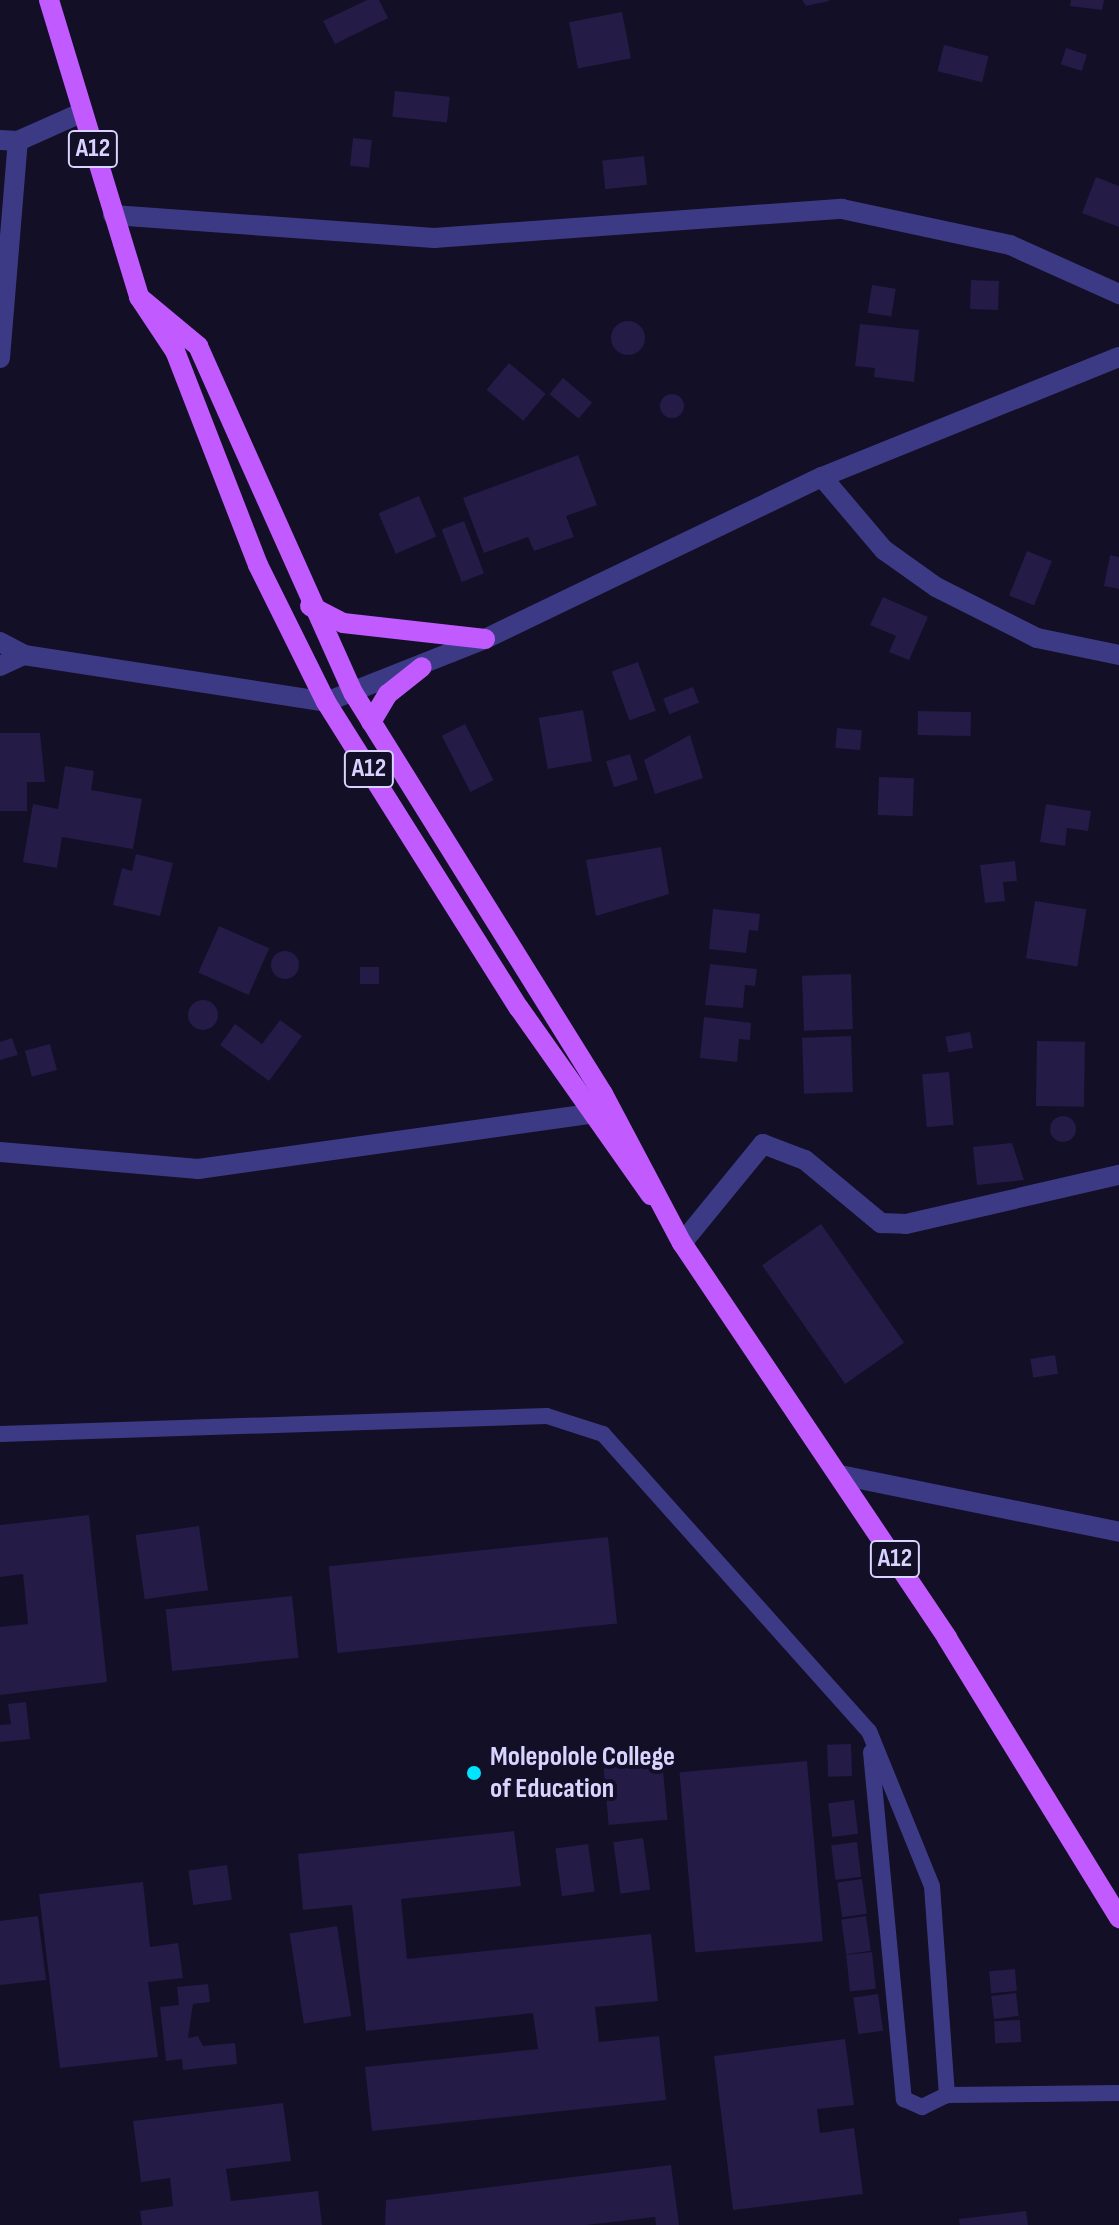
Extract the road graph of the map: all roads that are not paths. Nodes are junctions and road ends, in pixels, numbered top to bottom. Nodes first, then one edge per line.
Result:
1 (49, 0) edge
2 (81, 113) junction
3 (9, 140) edge
4 (113, 215) junction
5 (1119, 294) edge
6 (139, 297) junction
7 (1119, 357) edge
8 (0, 358) edge
9 (822, 477) junction
10 (310, 606) junction
11 (485, 639) junction
12 (0, 642) edge
13 (24, 655) junction
14 (1119, 655) edge
15 (0, 666) edge
16 (422, 667) junction
17 (354, 694) junction
18 (326, 702) junction
19 (371, 722) junction
20 (590, 1114) junction
21 (0, 1152) edge
22 (1119, 1175) edge
23 (662, 1207) junction
24 (682, 1243) junction
25 (0, 1434) edge
26 (840, 1475) junction
27 (1119, 1532) edge
28 (869, 1731) junction
29 (1119, 1918) edge
30 (1119, 2093) edge
31 (947, 2095) junction

1 - 2 main road, A12
2 - 3 street
2 - 4 main road, A12
3 - 8 street
4 - 5 street
4 - 6 main road, A12
6 - 10 main road, A12
6 - 18 main road, A12
7 - 9 street
9 - 11 street
9 - 14 street
10 - 11 main road
10 - 17 main road, A12
11 - 16 street
12 - 13 street
13 - 15 street
13 - 18 street
16 - 17 street
16 - 19 main road
17 - 18 street
17 - 19 main road, A12
18 - 20 main road, A12
19 - 23 main road, A12
20 - 21 street
20 - 23 main road, A12
22 - 24 street
23 - 24 main road, A12
24 - 26 main road, A12
25 - 28 lane
26 - 27 street
26 - 29 main road, A12
28 - 31 lane
28 - 31 lane
30 - 31 lane

